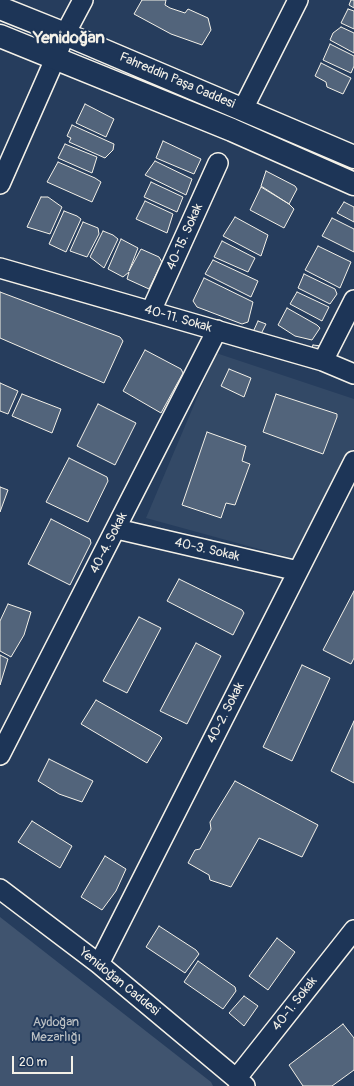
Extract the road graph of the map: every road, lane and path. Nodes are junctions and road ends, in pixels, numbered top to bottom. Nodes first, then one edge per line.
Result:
1 (82, 0) edge
2 (298, 0) edge
3 (0, 8) edge
4 (65, 34) junction
5 (0, 36) edge
6 (55, 59) junction
7 (243, 109) junction
8 (354, 157) edge
9 (218, 163) dead end
10 (0, 184) edge
11 (354, 184) edge
12 (0, 268) edge
13 (354, 300) edge
14 (151, 311) junction
15 (217, 330) junction
16 (323, 361) junction
17 (354, 374) edge
18 (354, 461) edge
19 (117, 529) junction
20 (298, 571) junction
21 (0, 755) edge
22 (0, 889) edge
23 (354, 930) edge
24 (99, 964) junction
25 (240, 1084) edge

1 - 4 street
2 - 7 street
3 - 4 main road, Fahreddin Paşa Caddesi
4 - 6 street
4 - 7 main road, Fahreddin Paşa Caddesi
5 - 6 main road, Fahreddin Paşa Caddesi
6 - 10 street
6 - 11 main road, Fahreddin Paşa Caddesi
7 - 8 main road, Fahreddin Paşa Caddesi
9 - 14 street, 40-15. Sokak
12 - 14 street, 40-11. Sokak
13 - 16 street
14 - 15 street, 40-11. Sokak
15 - 16 street, 40-11. Sokak
15 - 19 street, 40-4. Sokak
16 - 17 street, 40-11. Sokak
18 - 20 street, 40-2. Sokak
19 - 20 street, 40-3. Sokak
19 - 21 street, 40-4. Sokak
20 - 24 street, 40-2. Sokak
22 - 24 street, Yenidoğan Caddesi
23 - 25 street, 40-1. Sokak
24 - 25 street, Yenidoğan Caddesi

